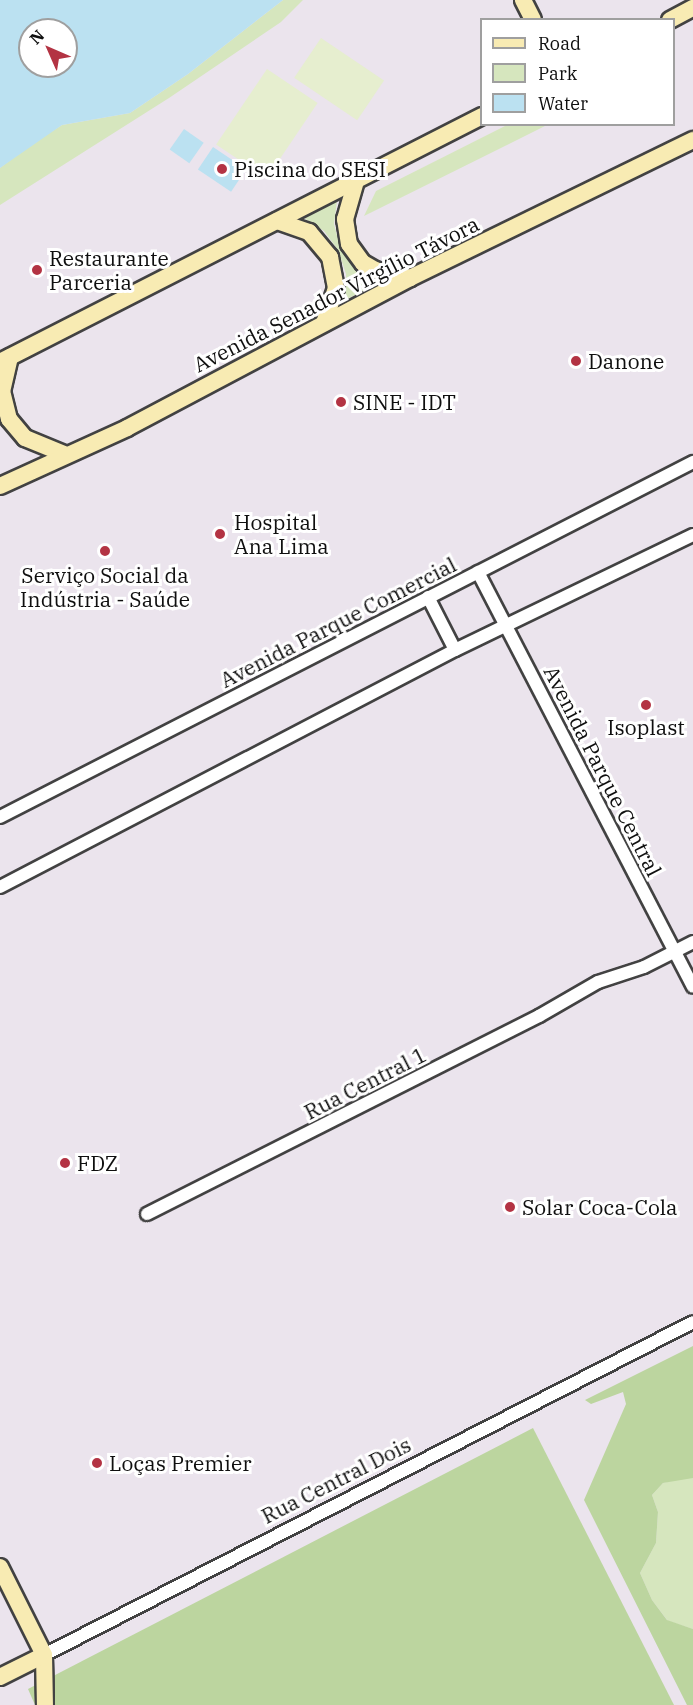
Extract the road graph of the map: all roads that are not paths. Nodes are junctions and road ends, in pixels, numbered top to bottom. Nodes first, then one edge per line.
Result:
1 (523, 0) edge
2 (693, 8) edge
3 (532, 18) edge
4 (674, 18) edge
5 (480, 117) edge
6 (693, 140) edge
7 (356, 181) junction
8 (277, 221) junction
9 (410, 278) junction
10 (324, 323) junction
11 (5, 360) edge
12 (64, 454) junction
13 (693, 462) edge
14 (0, 486) edge
15 (693, 535) edge
16 (478, 572) junction
17 (428, 597) junction
18 (505, 625) junction
19 (455, 650) junction
20 (0, 817) edge
21 (0, 887) edge
22 (693, 942) edge
23 (676, 951) junction
24 (693, 987) edge
25 (147, 1214) dead end
26 (693, 1322) edge
27 (0, 1568) edge
28 (44, 1655) junction
29 (0, 1677) edge
30 (45, 1705) edge

1 - 3 main road
2 - 4 main road
5 - 7 main road
6 - 9 main road, Avenida Senador Virgílio Távora
7 - 8 main road
7 - 9 main road
8 - 10 main road
8 - 11 main road
9 - 10 main road, Avenida Senador Virgílio Távora
10 - 12 main road, Avenida Senador Virgílio Távora
11 - 12 main road
12 - 14 main road, Avenida Senador Virgílio Távora
13 - 16 street, Avenida Parque Comercial
15 - 18 street
16 - 17 street, Avenida Parque Comercial
16 - 18 street, Avenida Parque Central
17 - 19 street
17 - 20 street, Avenida Parque Comercial
18 - 19 street
18 - 23 street, Avenida Parque Central
19 - 21 street
22 - 23 street, Rua Central 1
23 - 24 street, Avenida Parque Central
23 - 25 street, Rua Central 1
26 - 28 street, Rua Central Dois
27 - 28 main road
28 - 29 main road, Rua Central Dois
28 - 30 main road

